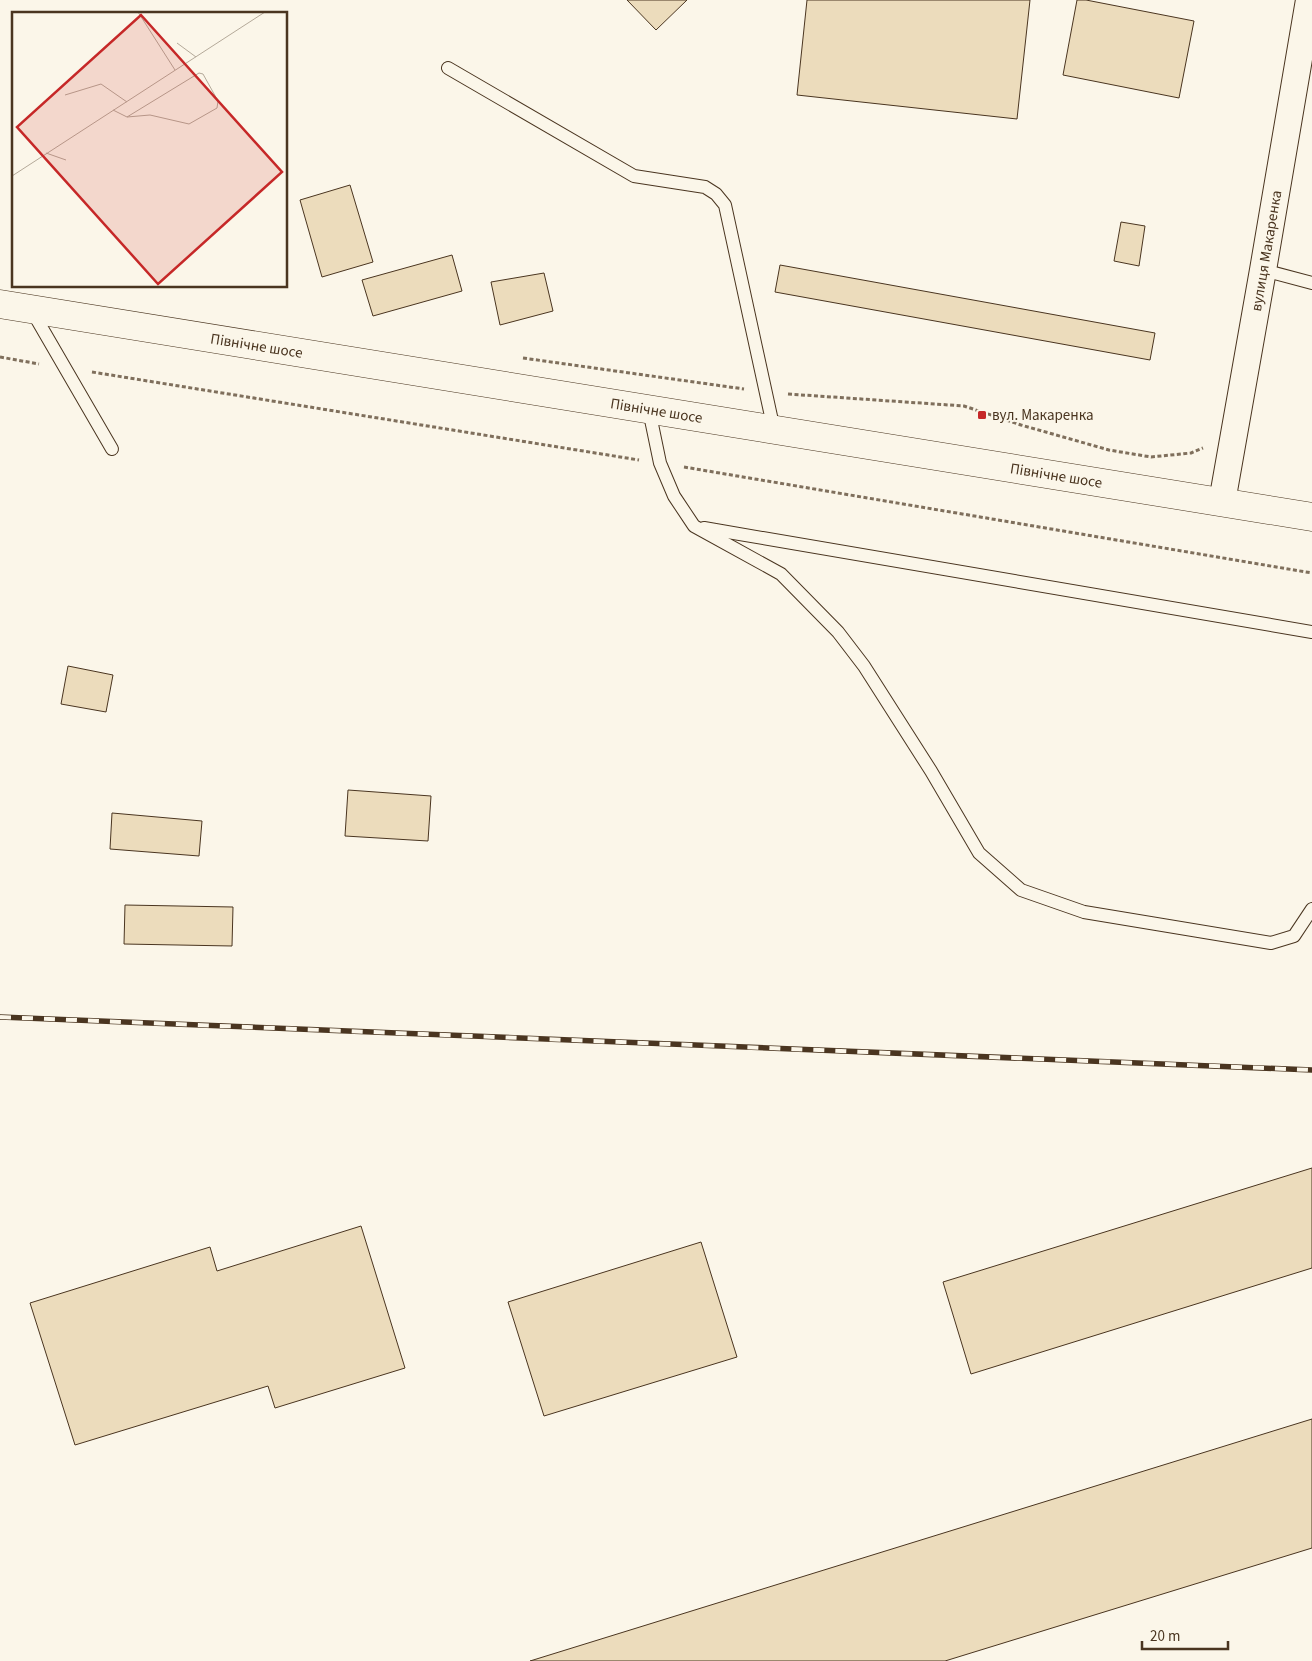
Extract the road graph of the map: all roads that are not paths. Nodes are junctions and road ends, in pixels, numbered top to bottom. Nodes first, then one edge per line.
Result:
1 (1309, 0) edge
2 (448, 68) dead end
3 (1264, 270) junction
4 (1312, 283) edge
5 (0, 304) edge
6 (31, 309) junction
7 (649, 410) junction
8 (774, 430) junction
9 (112, 449) dead end
10 (1222, 502) junction
11 (1312, 517) edge
12 (694, 526) junction
13 (1312, 632) edge
14 (1312, 909) edge

1 - 3 street, вулиця Макаренка
2 - 8 lane
3 - 4 lane
3 - 10 street, вулиця Макаренка
5 - 6 main road, Північне шосе
6 - 7 main road, Північне шосе
6 - 9 lane
7 - 8 main road, Північне шосе
7 - 12 lane
8 - 10 main road, Північне шосе
10 - 11 main road, Північне шосе
12 - 13 lane
12 - 14 lane

